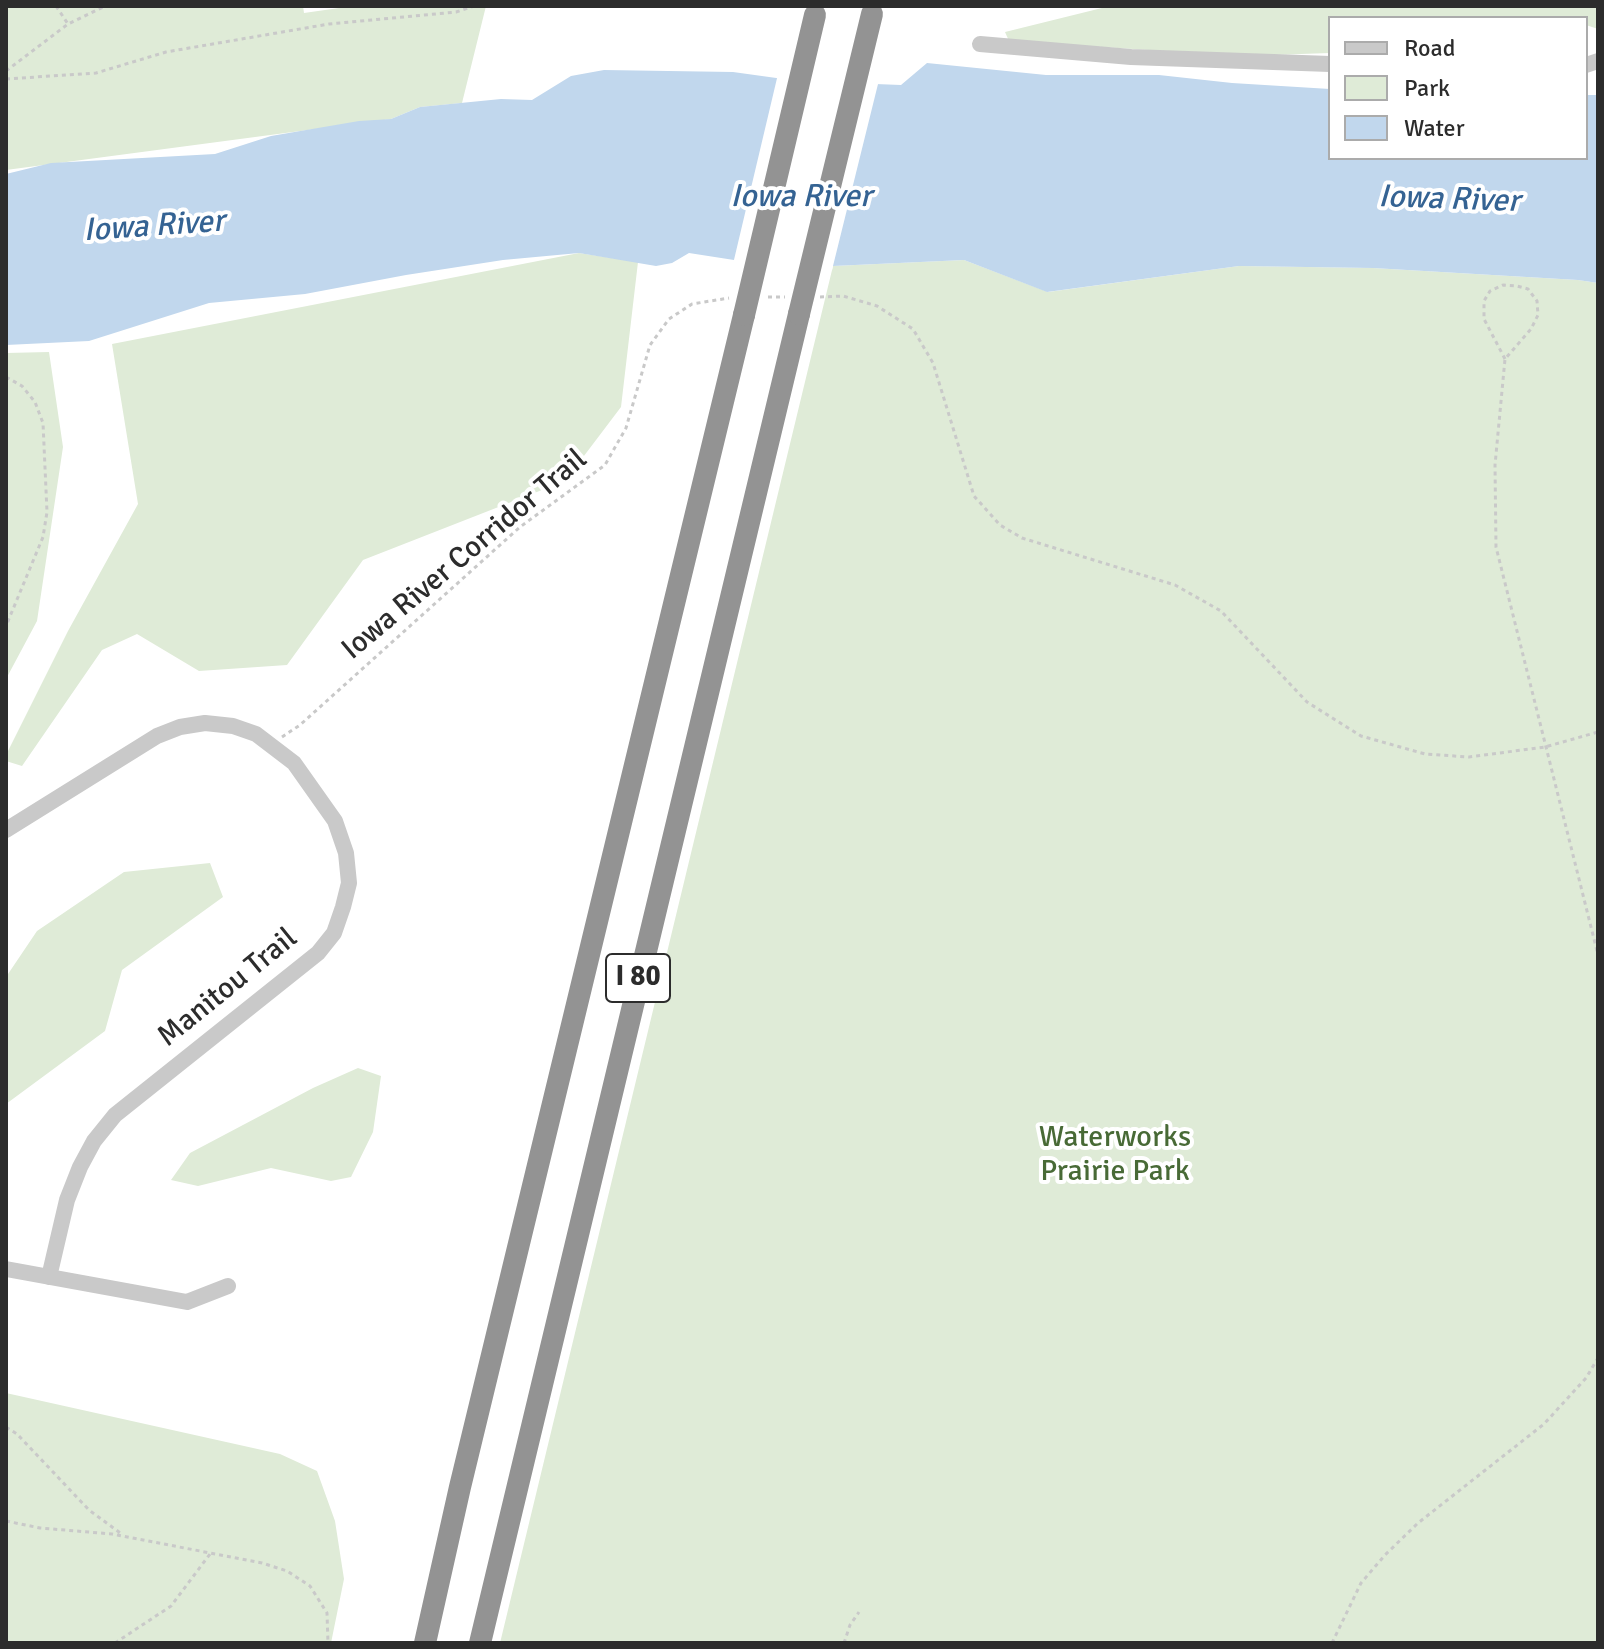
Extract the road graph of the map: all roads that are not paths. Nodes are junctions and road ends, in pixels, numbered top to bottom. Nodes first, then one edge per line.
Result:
1 (872, 10) edge
2 (816, 11) edge
3 (980, 44) dead end
4 (1328, 64) edge
5 (6, 830) edge
6 (6, 1269) edge
7 (49, 1277) junction
8 (228, 1286) dead end
9 (425, 1643) edge
10 (480, 1643) edge

1 - 10 highway, I 80, bridge
2 - 9 highway, I 80, bridge
3 - 4 street
5 - 7 street, Manitou Trail
6 - 7 street
7 - 8 street

